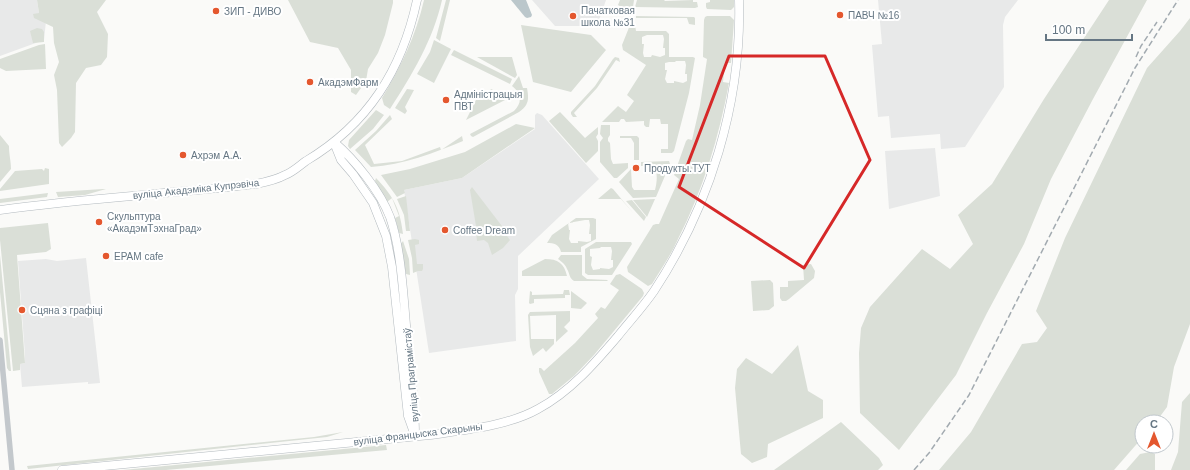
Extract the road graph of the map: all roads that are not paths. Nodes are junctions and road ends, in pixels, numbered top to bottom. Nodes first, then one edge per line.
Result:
1 (417, 0) edge
2 (739, 0) edge
3 (334, 142) junction
4 (0, 210) edge
5 (0, 340) edge
6 (415, 436) junction
7 (12, 470) edge
8 (62, 470) edge

1 - 3 main road, вуліца Акадэміка Купрэвіча
2 - 6 main road, вуліца Францыска Скарыны
3 - 4 main road, вуліца Акадэміка Купрэвіча
3 - 6 main road, вуліца Праграмістаў
5 - 7 street
6 - 8 main road, вуліца Францыска Скарыны

